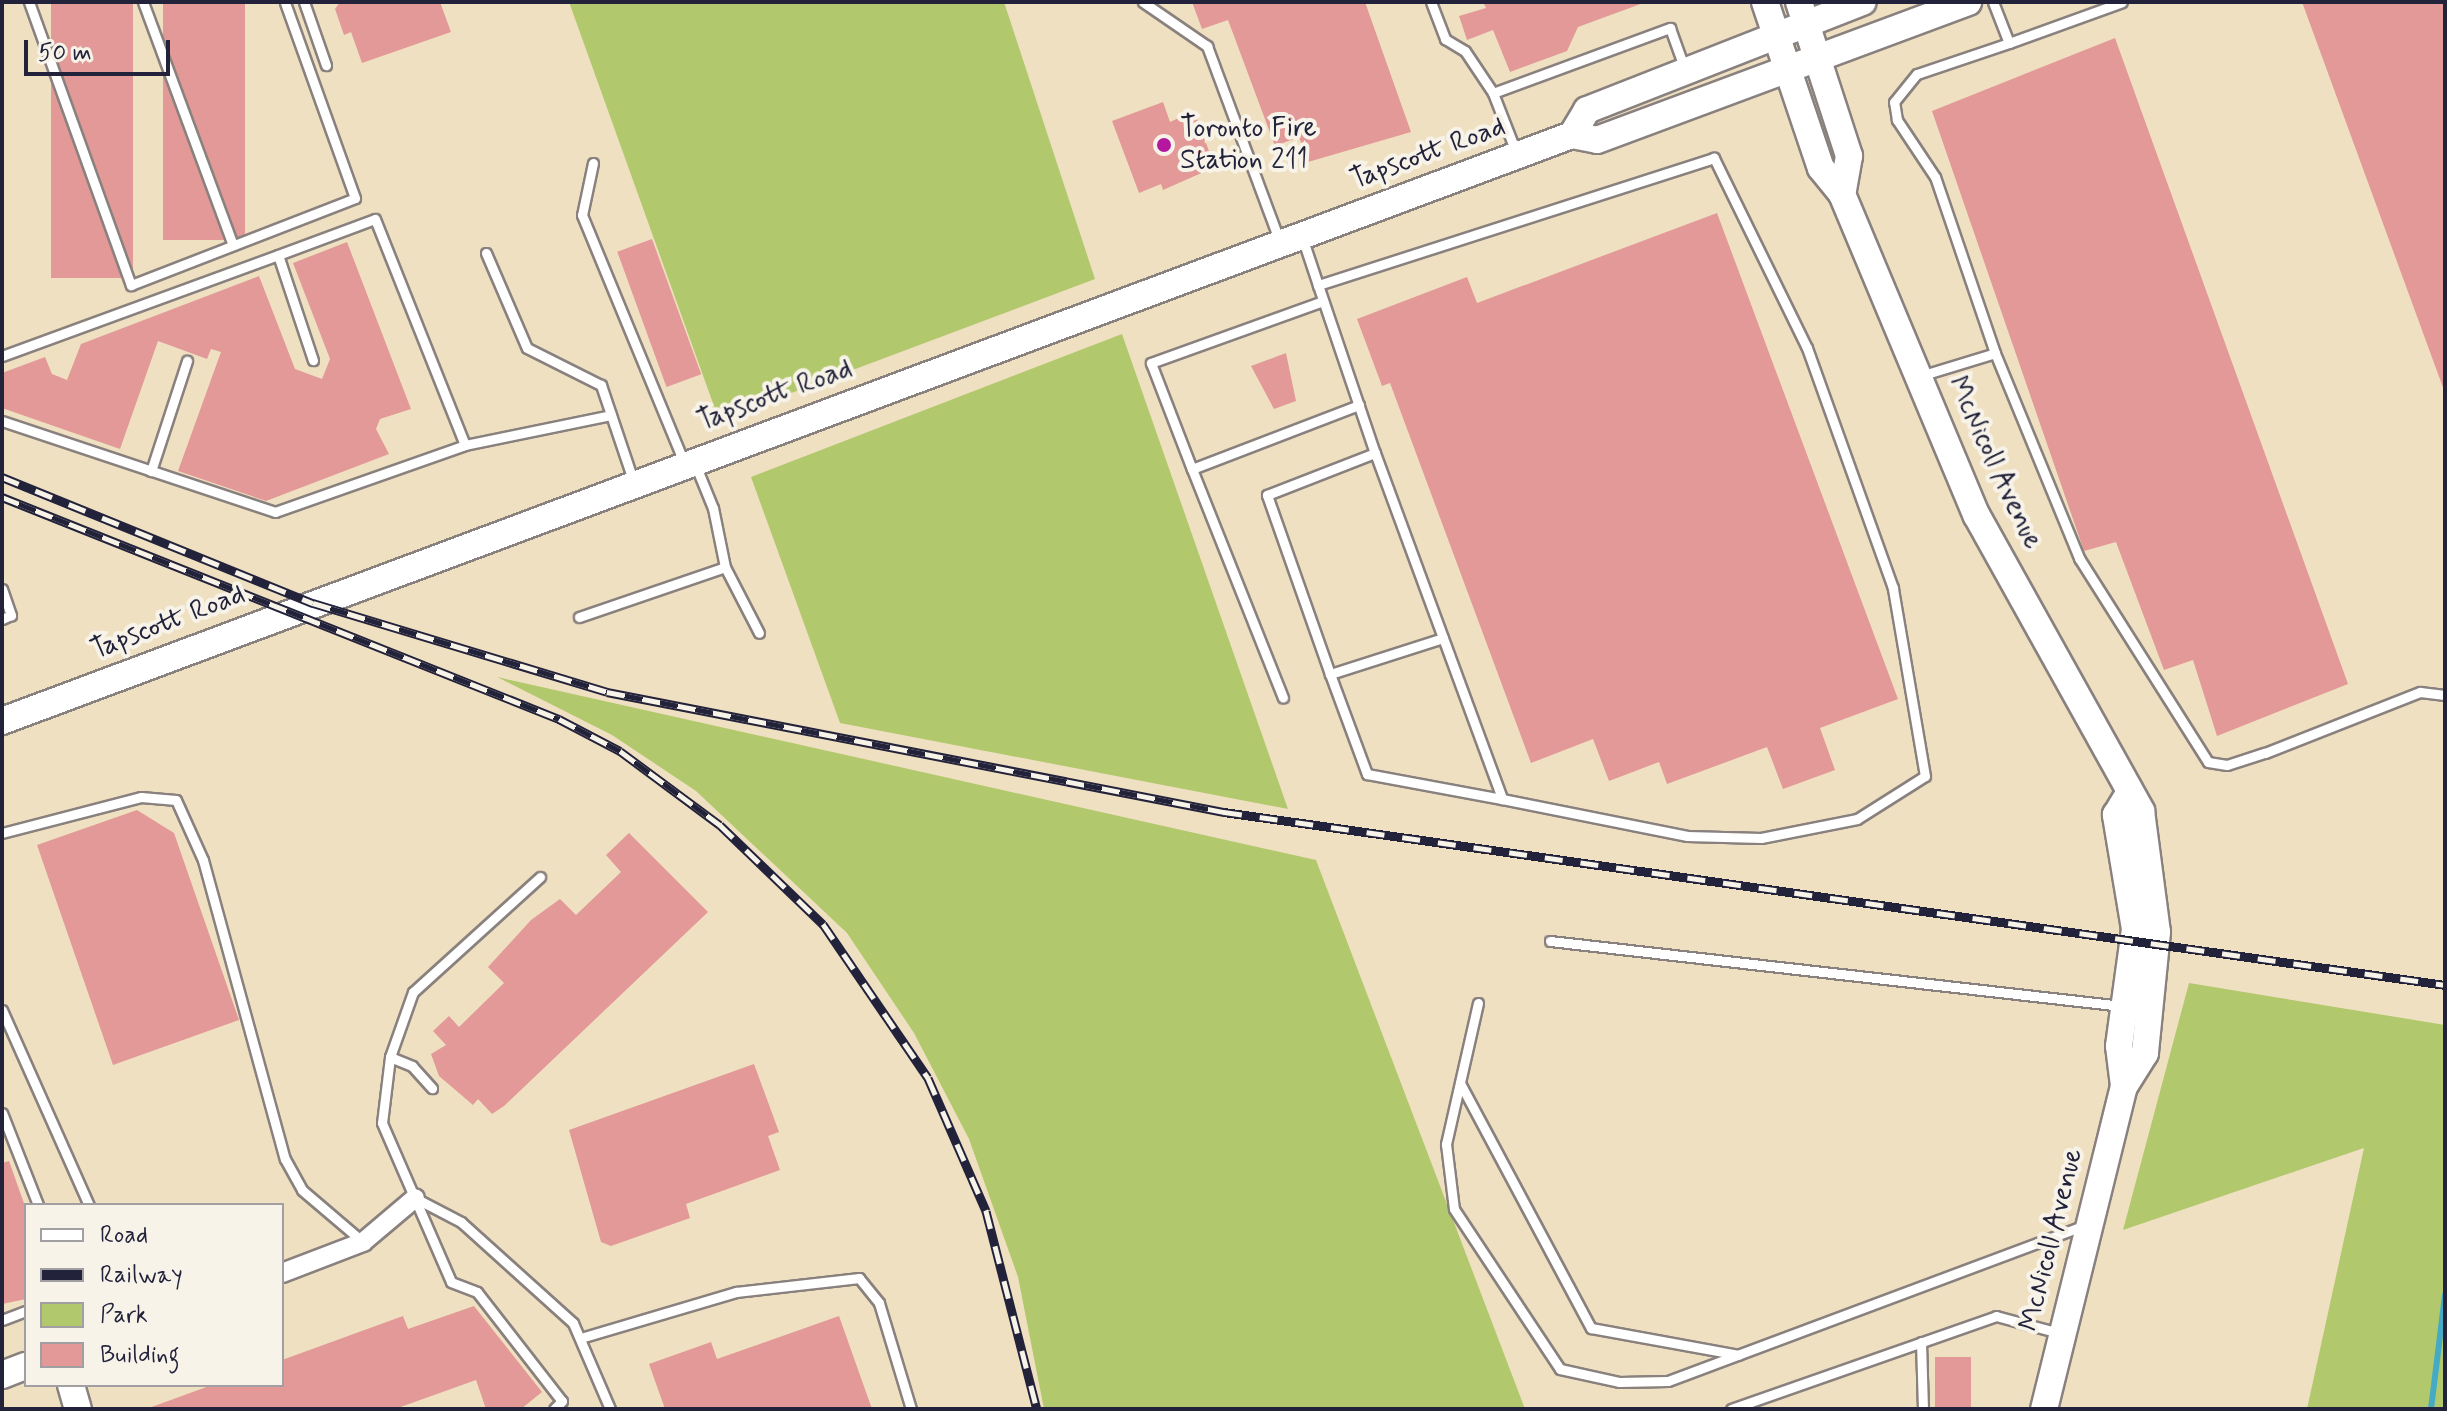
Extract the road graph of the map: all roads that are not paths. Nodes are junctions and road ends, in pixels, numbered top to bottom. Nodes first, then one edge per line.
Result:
1 (29, 2) edge
2 (143, 2) edge
3 (285, 2) edge
4 (304, 2) edge
5 (1143, 2) edge
6 (1431, 2) edge
7 (1765, 2) edge
8 (1863, 2) edge
9 (1968, 2) edge
10 (1993, 2) edge
11 (2122, 2) edge
12 (1803, 12) edge
13 (1777, 34) junction
14 (2009, 43) junction
15 (1819, 56) junction
16 (326, 65) dead end
17 (1788, 69) junction
18 (1685, 71) junction
19 (1493, 93) junction
20 (1572, 135) junction
21 (1517, 155) junction
22 (593, 163) dead end
23 (1842, 194) junction
24 (1290, 239) junction
25 (233, 245) junction
26 (486, 253) dead end
27 (278, 255) junction
28 (1318, 285) junction
29 (1323, 301) junction
30 (1995, 353) junction
31 (2, 356) edge
32 (313, 360) dead end
33 (187, 361) dead end
34 (1918, 377) junction
35 (1359, 405) junction
36 (611, 415) junction
37 (2, 421) edge
38 (465, 445) junction
39 (1375, 453) junction
40 (689, 463) junction
41 (1192, 469) junction
42 (151, 471) junction
43 (634, 483) junction
44 (725, 567) junction
45 (2, 589) edge
46 (579, 617) dead end
47 (2, 619) edge
48 (759, 633) dead end
49 (1443, 638) junction
50 (1330, 674) junction
51 (2445, 695) edge
52 (1283, 698) dead end
53 (2, 721) edge
54 (2129, 793) junction
55 (1502, 799) junction
56 (2, 833) edge
57 (540, 877) dead end
58 (1550, 941) dead end
59 (1478, 1003) dead end
60 (2125, 1007) junction
61 (2, 1010) edge
62 (390, 1057) junction
63 (1460, 1083) junction
64 (2124, 1086) junction
65 (432, 1088) dead end
66 (2, 1113) edge
67 (415, 1198) junction
68 (37, 1203) edge
69 (88, 1203) edge
70 (2088, 1223) junction
71 (363, 1242) junction
72 (284, 1272) edge
73 (24, 1312) edge
74 (2, 1320) edge
75 (2062, 1334) junction
76 (584, 1337) junction
77 (1921, 1342) junction
78 (1741, 1355) junction
79 (24, 1367) edge
80 (2, 1375) edge
81 (72, 1387) edge
82 (78, 1409) edge
83 (554, 1409) edge
84 (610, 1409) edge
85 (911, 1409) edge
86 (1731, 1409) edge
87 (1923, 1409) edge
88 (2044, 1409) edge

1 - 25 lane
2 - 25 lane
3 - 25 lane
4 - 16 lane
5 - 24 lane
6 - 19 lane
7 - 13 street, McNicoll Avenue
8 - 12 street, Tapscott Road
9 - 15 street, Tapscott Road
10 - 14 lane
11 - 14 lane
12 - 13 street, Tapscott Road
12 - 15 street
13 - 17 street, McNicoll Avenue
13 - 18 street, Tapscott Road
14 - 30 lane
15 - 17 street, Tapscott Road
15 - 23 street
17 - 20 street, Tapscott Road
17 - 23 street, McNicoll Avenue
18 - 19 lane
18 - 20 street, Tapscott Road
19 - 21 lane
20 - 21 street, Tapscott Road
21 - 24 street, Tapscott Road
22 - 40 lane
23 - 34 street, McNicoll Avenue
24 - 28 lane
24 - 40 street, Tapscott Road
26 - 36 lane
27 - 31 lane
27 - 32 lane
27 - 38 lane
28 - 29 lane
28 - 55 lane
29 - 35 lane
29 - 41 lane
30 - 34 lane
30 - 51 lane
33 - 42 lane
34 - 54 street, McNicoll Avenue
35 - 39 lane
35 - 41 lane
36 - 38 lane
36 - 43 lane
37 - 42 lane
38 - 42 lane
39 - 49 lane
39 - 50 lane
40 - 43 street, Tapscott Road
40 - 44 lane
41 - 52 lane
43 - 53 street, Tapscott Road
44 - 46 lane
44 - 48 lane
45 - 47 lane
49 - 50 lane
49 - 55 lane
50 - 55 lane
54 - 60 street, McNicoll Avenue
54 - 64 street, McNicoll Avenue
56 - 71 lane
57 - 62 lane
58 - 60 lane
59 - 63 lane
60 - 64 street, McNicoll Avenue
61 - 69 lane
62 - 65 lane
62 - 67 lane
63 - 78 lane
63 - 78 lane
64 - 70 street, McNicoll Avenue
66 - 68 lane
67 - 71 street
67 - 76 lane
67 - 83 lane
70 - 75 street, McNicoll Avenue
70 - 78 lane
71 - 72 street
73 - 74 lane
75 - 77 lane
75 - 88 street, McNicoll Avenue
76 - 84 lane
76 - 85 lane
77 - 86 lane
77 - 87 lane
79 - 80 street
81 - 82 street

